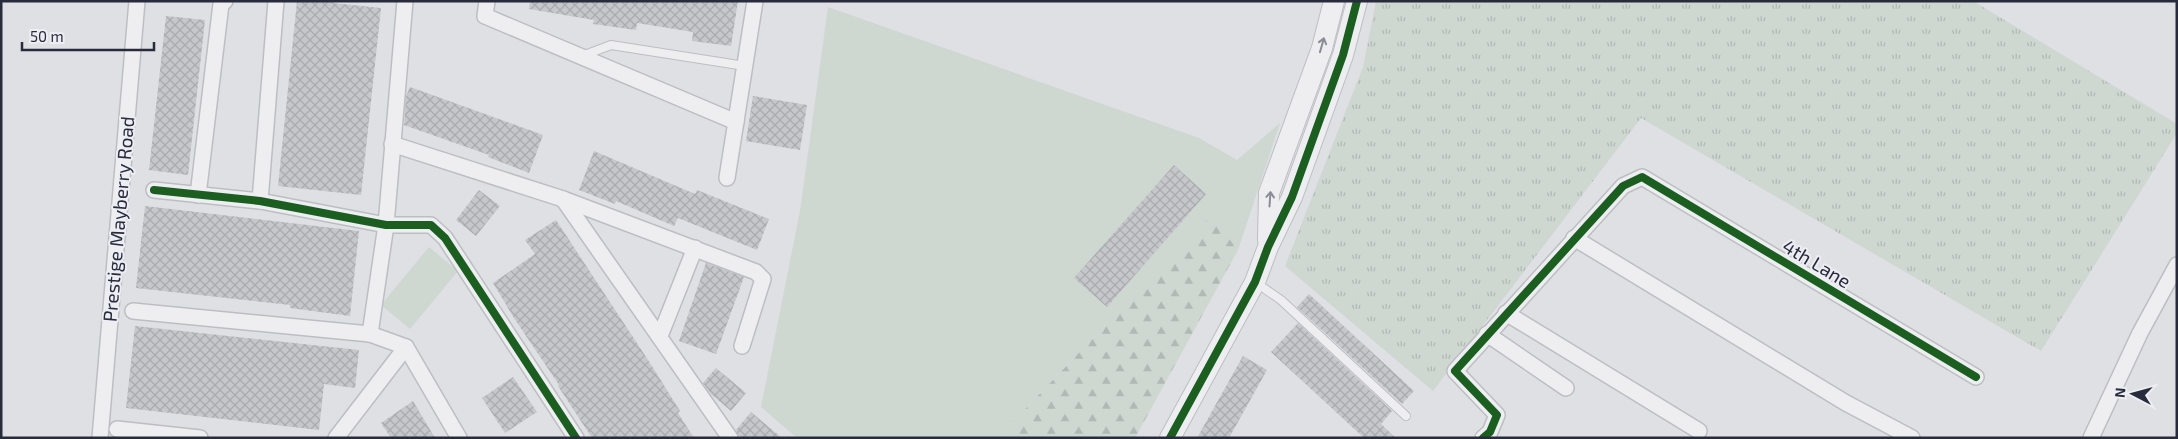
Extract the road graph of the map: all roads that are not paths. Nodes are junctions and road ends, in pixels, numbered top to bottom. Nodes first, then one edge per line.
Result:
1 (137, 1) edge
2 (225, 1) edge
3 (276, 1) edge
4 (405, 1) edge
5 (487, 1) edge
6 (755, 1) edge
7 (1334, 1) edge
8 (1356, 1) edge
9 (580, 56) junction
10 (745, 66) junction
11 (736, 122) junction
12 (392, 144) junction
13 (727, 178) dead end
14 (154, 190) dead end
15 (198, 195) junction
16 (563, 199) junction
17 (260, 200) junction
18 (386, 226) junction
19 (1574, 238) junction
20 (1268, 247) junction
21 (695, 248) junction
22 (2177, 266) edge
23 (1256, 282) junction
24 (133, 311) dead end
25 (1506, 313) junction
26 (370, 334) junction
27 (1487, 334) junction
28 (660, 336) junction
29 (742, 346) dead end
30 (406, 347) junction
31 (1976, 377) dead end
32 (1566, 388) dead end
33 (1406, 416) dead end
34 (118, 429) dead end
35 (1699, 431) dead end
36 (100, 438) edge
37 (200, 438) edge
38 (336, 438) edge
39 (459, 438) edge
40 (576, 438) edge
41 (730, 438) edge
42 (1170, 438) edge
43 (1483, 438) edge
44 (1912, 438) edge
45 (2091, 438) edge

1 - 36 street, Prestige Mayberry Road
2 - 15 street
3 - 17 street
4 - 12 street
5 - 9 street
6 - 10 street
20 -> 7 street
8 - 20 street
9 - 10 lane
9 - 11 street
10 - 11 street
11 - 13 street
12 - 16 street
12 - 18 street
14 - 15 street
15 - 17 street
16 - 21 street
16 - 28 street
17 - 18 street
18 - 26 street
18 - 40 street
19 - 25 street
19 - 31 street, 4th Lane
19 - 44 street
20 - 23 street
21 - 28 street
21 - 29 street
22 - 45 street
23 - 33 lane
23 - 42 street
24 - 26 street
25 - 27 street
25 - 35 street
26 - 30 street
27 - 32 street
27 - 43 street
28 - 41 street
30 - 38 street
30 - 39 street
34 - 37 street

